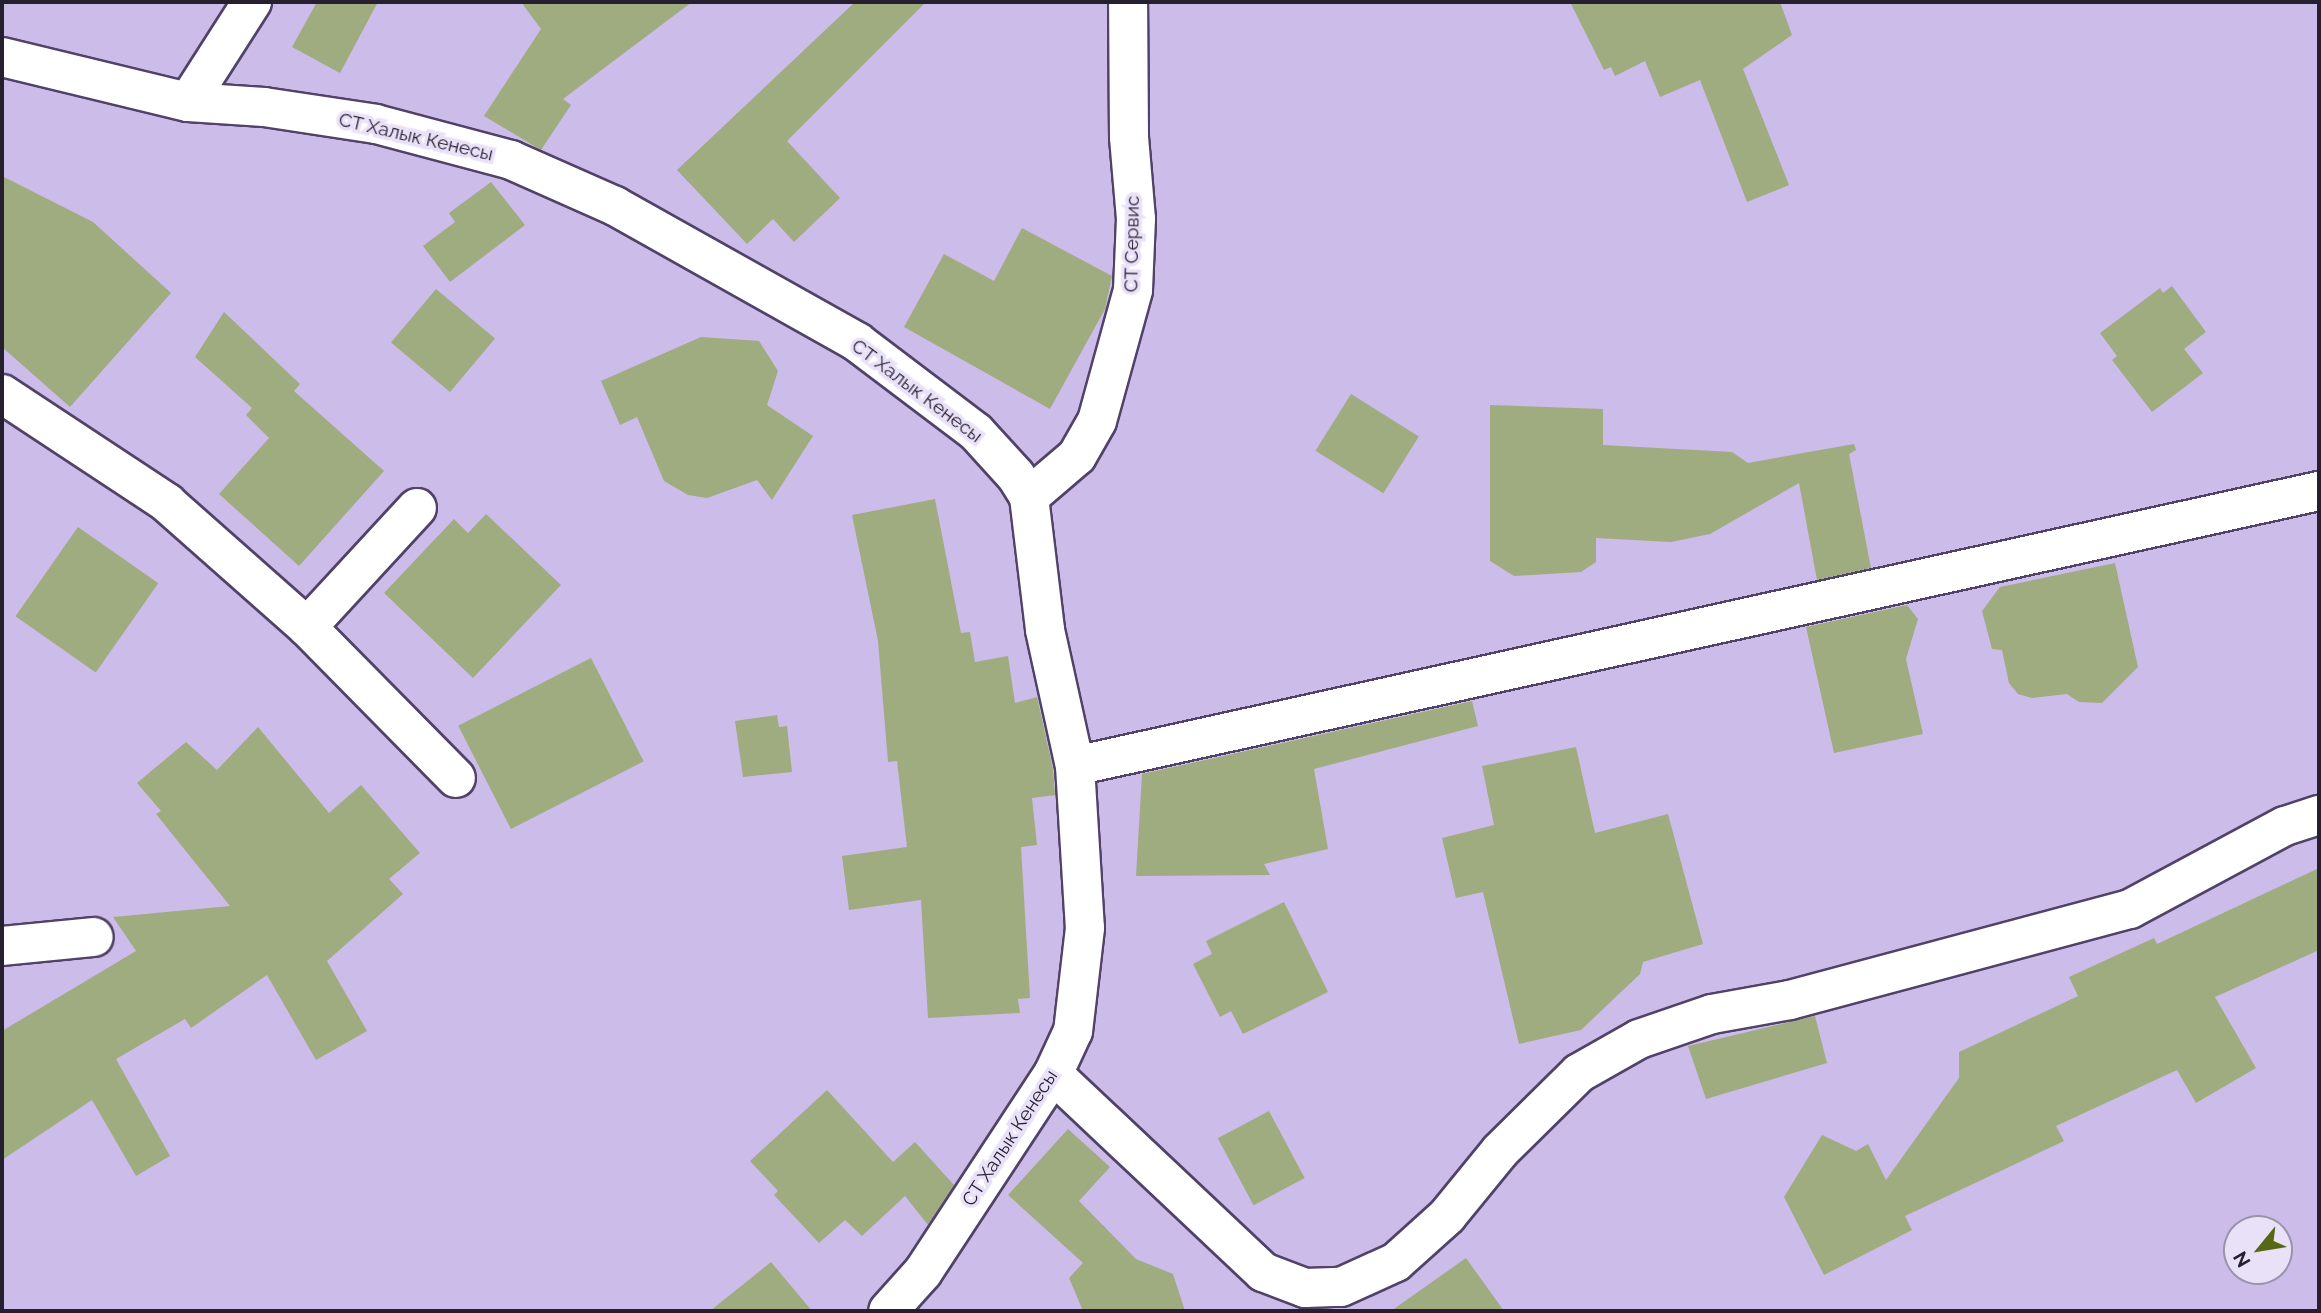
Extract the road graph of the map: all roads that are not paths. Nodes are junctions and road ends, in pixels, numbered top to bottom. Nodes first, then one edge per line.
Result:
1 (252, 2) edge
2 (1128, 2) edge
3 (2, 57) edge
4 (188, 102) junction
5 (2, 394) edge
6 (2319, 491) edge
7 (1030, 497) junction
8 (416, 508) dead end
9 (307, 627) junction
10 (1075, 766) junction
11 (456, 778) dead end
12 (2319, 815) edge
13 (94, 937) dead end
14 (2, 946) edge
15 (1053, 1074) junction
16 (888, 1311) edge

1 - 4 street
2 - 7 street, СТ Сервис
3 - 4 street, СТ Халык Кенесы
4 - 7 street, СТ Халык Кенесы
5 - 9 street
6 - 10 street
7 - 10 street, СТ Халык Кенесы
8 - 9 street
9 - 11 street
10 - 15 street, СТ Халык Кенесы
12 - 15 street
13 - 14 street
15 - 16 street, СТ Халык Кенесы

